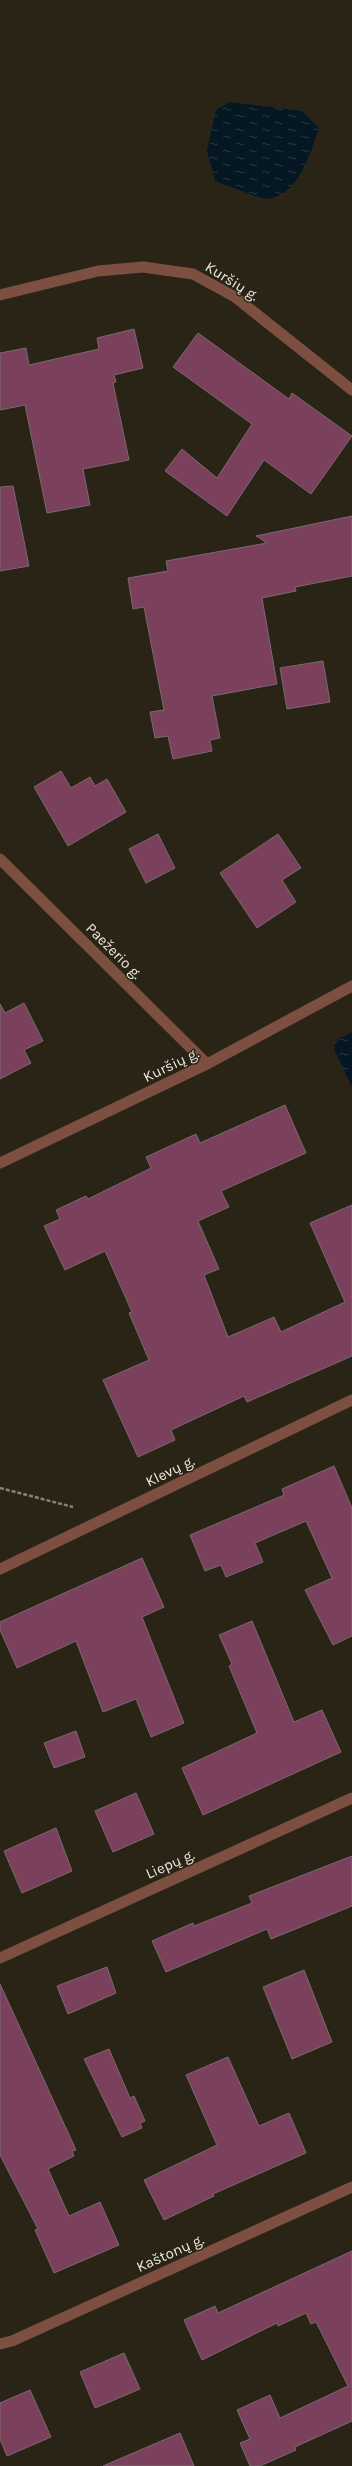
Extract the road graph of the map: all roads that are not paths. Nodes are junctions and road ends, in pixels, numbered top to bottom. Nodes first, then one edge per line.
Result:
1 (0, 295) edge
2 (352, 390) edge
3 (0, 860) edge
4 (352, 986) edge
5 (207, 1064) junction
6 (0, 1163) edge
7 (351, 1402) edge
8 (0, 1569) edge
9 (352, 1798) edge
10 (0, 1958) edge
11 (352, 2187) edge
12 (0, 2344) edge

1 - 2 street, Kuršių g.
3 - 5 street, Paežerio g.
4 - 5 street, Kuršių g.
5 - 6 street, Kuršių g.
7 - 8 street, Klevų g.
9 - 10 street, Liepų g.
11 - 12 street, Kaštonų g.

